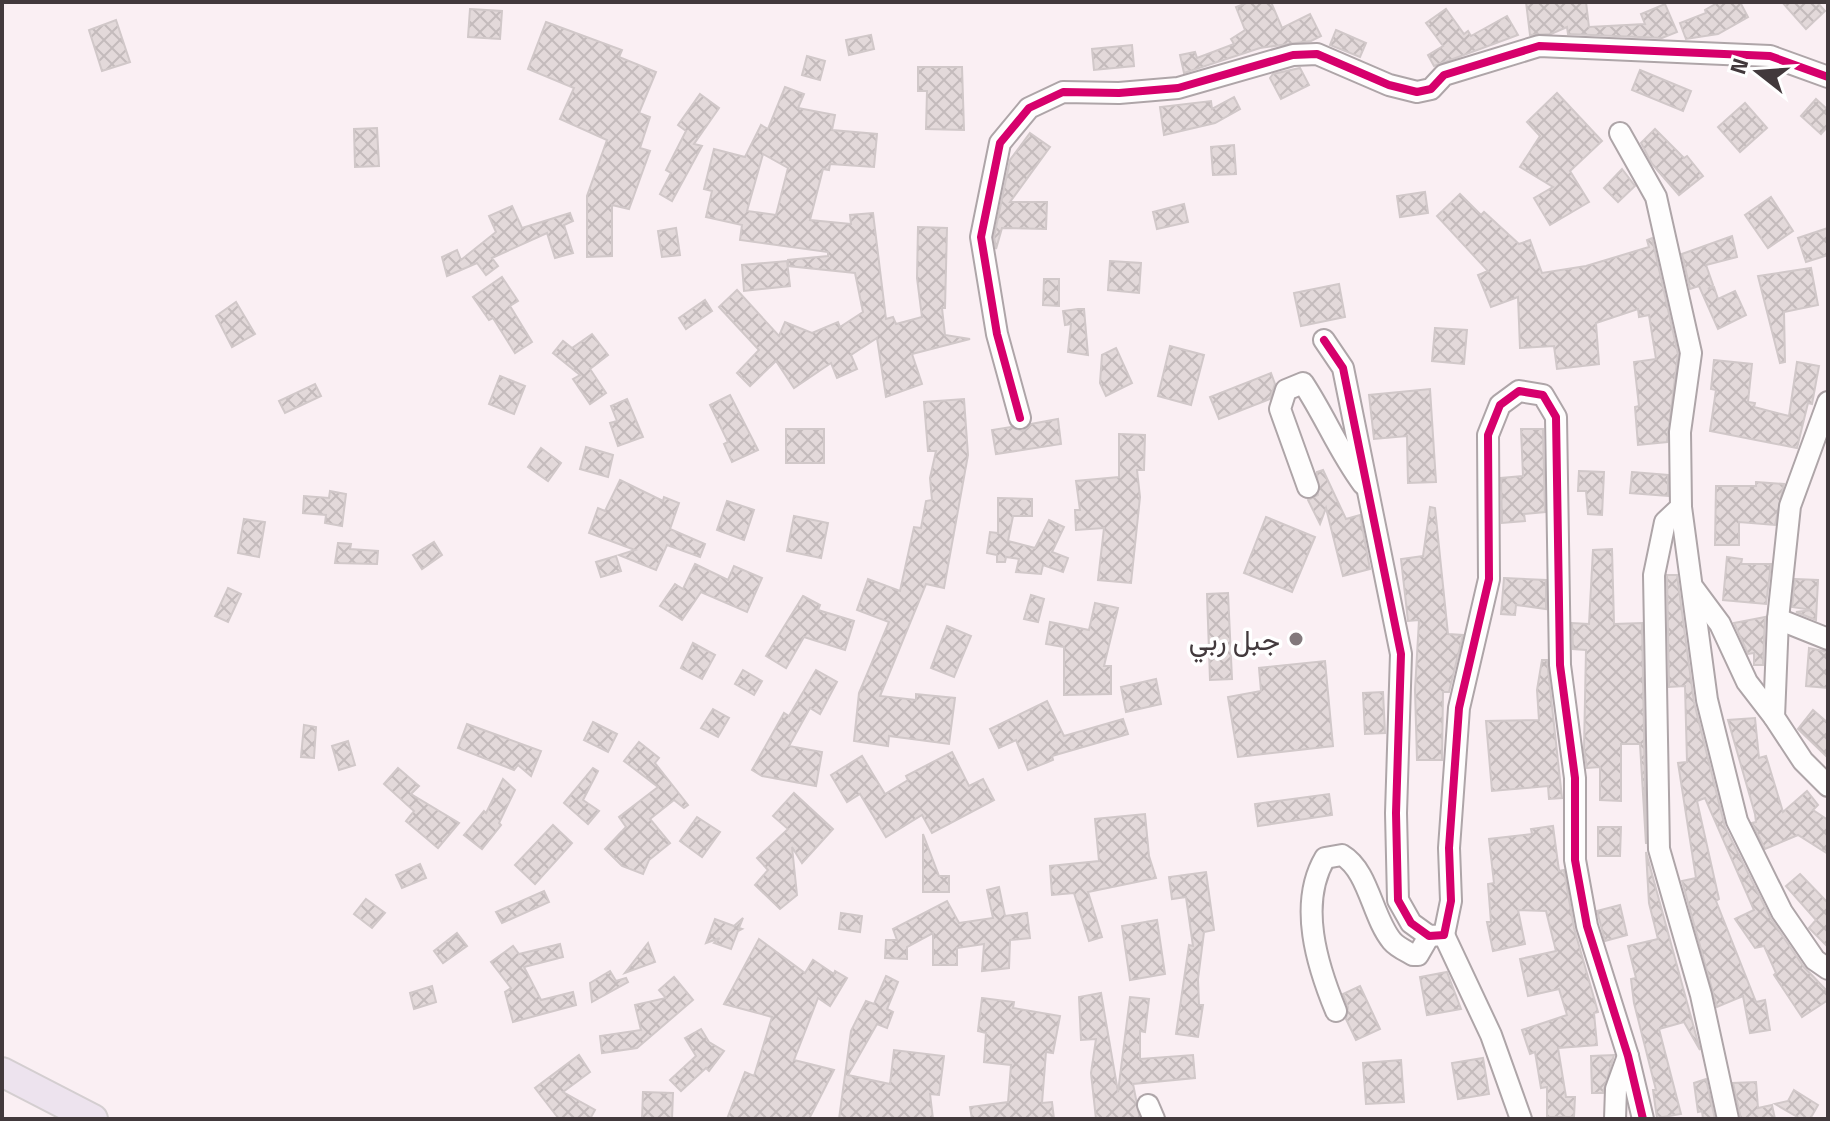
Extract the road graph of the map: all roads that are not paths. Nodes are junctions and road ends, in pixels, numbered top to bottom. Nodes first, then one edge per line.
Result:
1 (1828, 77) edge
2 (1620, 133) dead end
3 (1324, 340) dead end
4 (1828, 402) edge
5 (1020, 418) dead end
6 (1308, 487) dead end
7 (1366, 487) junction
8 (1681, 507) junction
9 (1693, 587) junction
10 (1778, 619) junction
11 (1828, 639) edge
12 (1774, 717) junction
13 (1828, 786) edge
14 (1436, 935) junction
15 (1828, 969) edge
16 (1336, 1011) dead end
17 (1628, 1056) junction
18 (2, 1072) edge
19 (93, 1119) edge
20 (1521, 1119) edge
21 (1615, 1119) edge
22 (1643, 1119) edge
23 (1728, 1119) edge

1 - 5 street
2 - 8 street
3 - 7 street
4 - 10 street
6 - 7 street
7 - 14 street
8 - 9 street
8 - 23 street
9 - 12 street
9 - 15 street
10 - 11 street
10 - 12 street
12 - 13 street
14 - 16 street
14 - 17 street
14 - 20 street
17 - 21 street
17 - 22 street
18 - 19 highway

